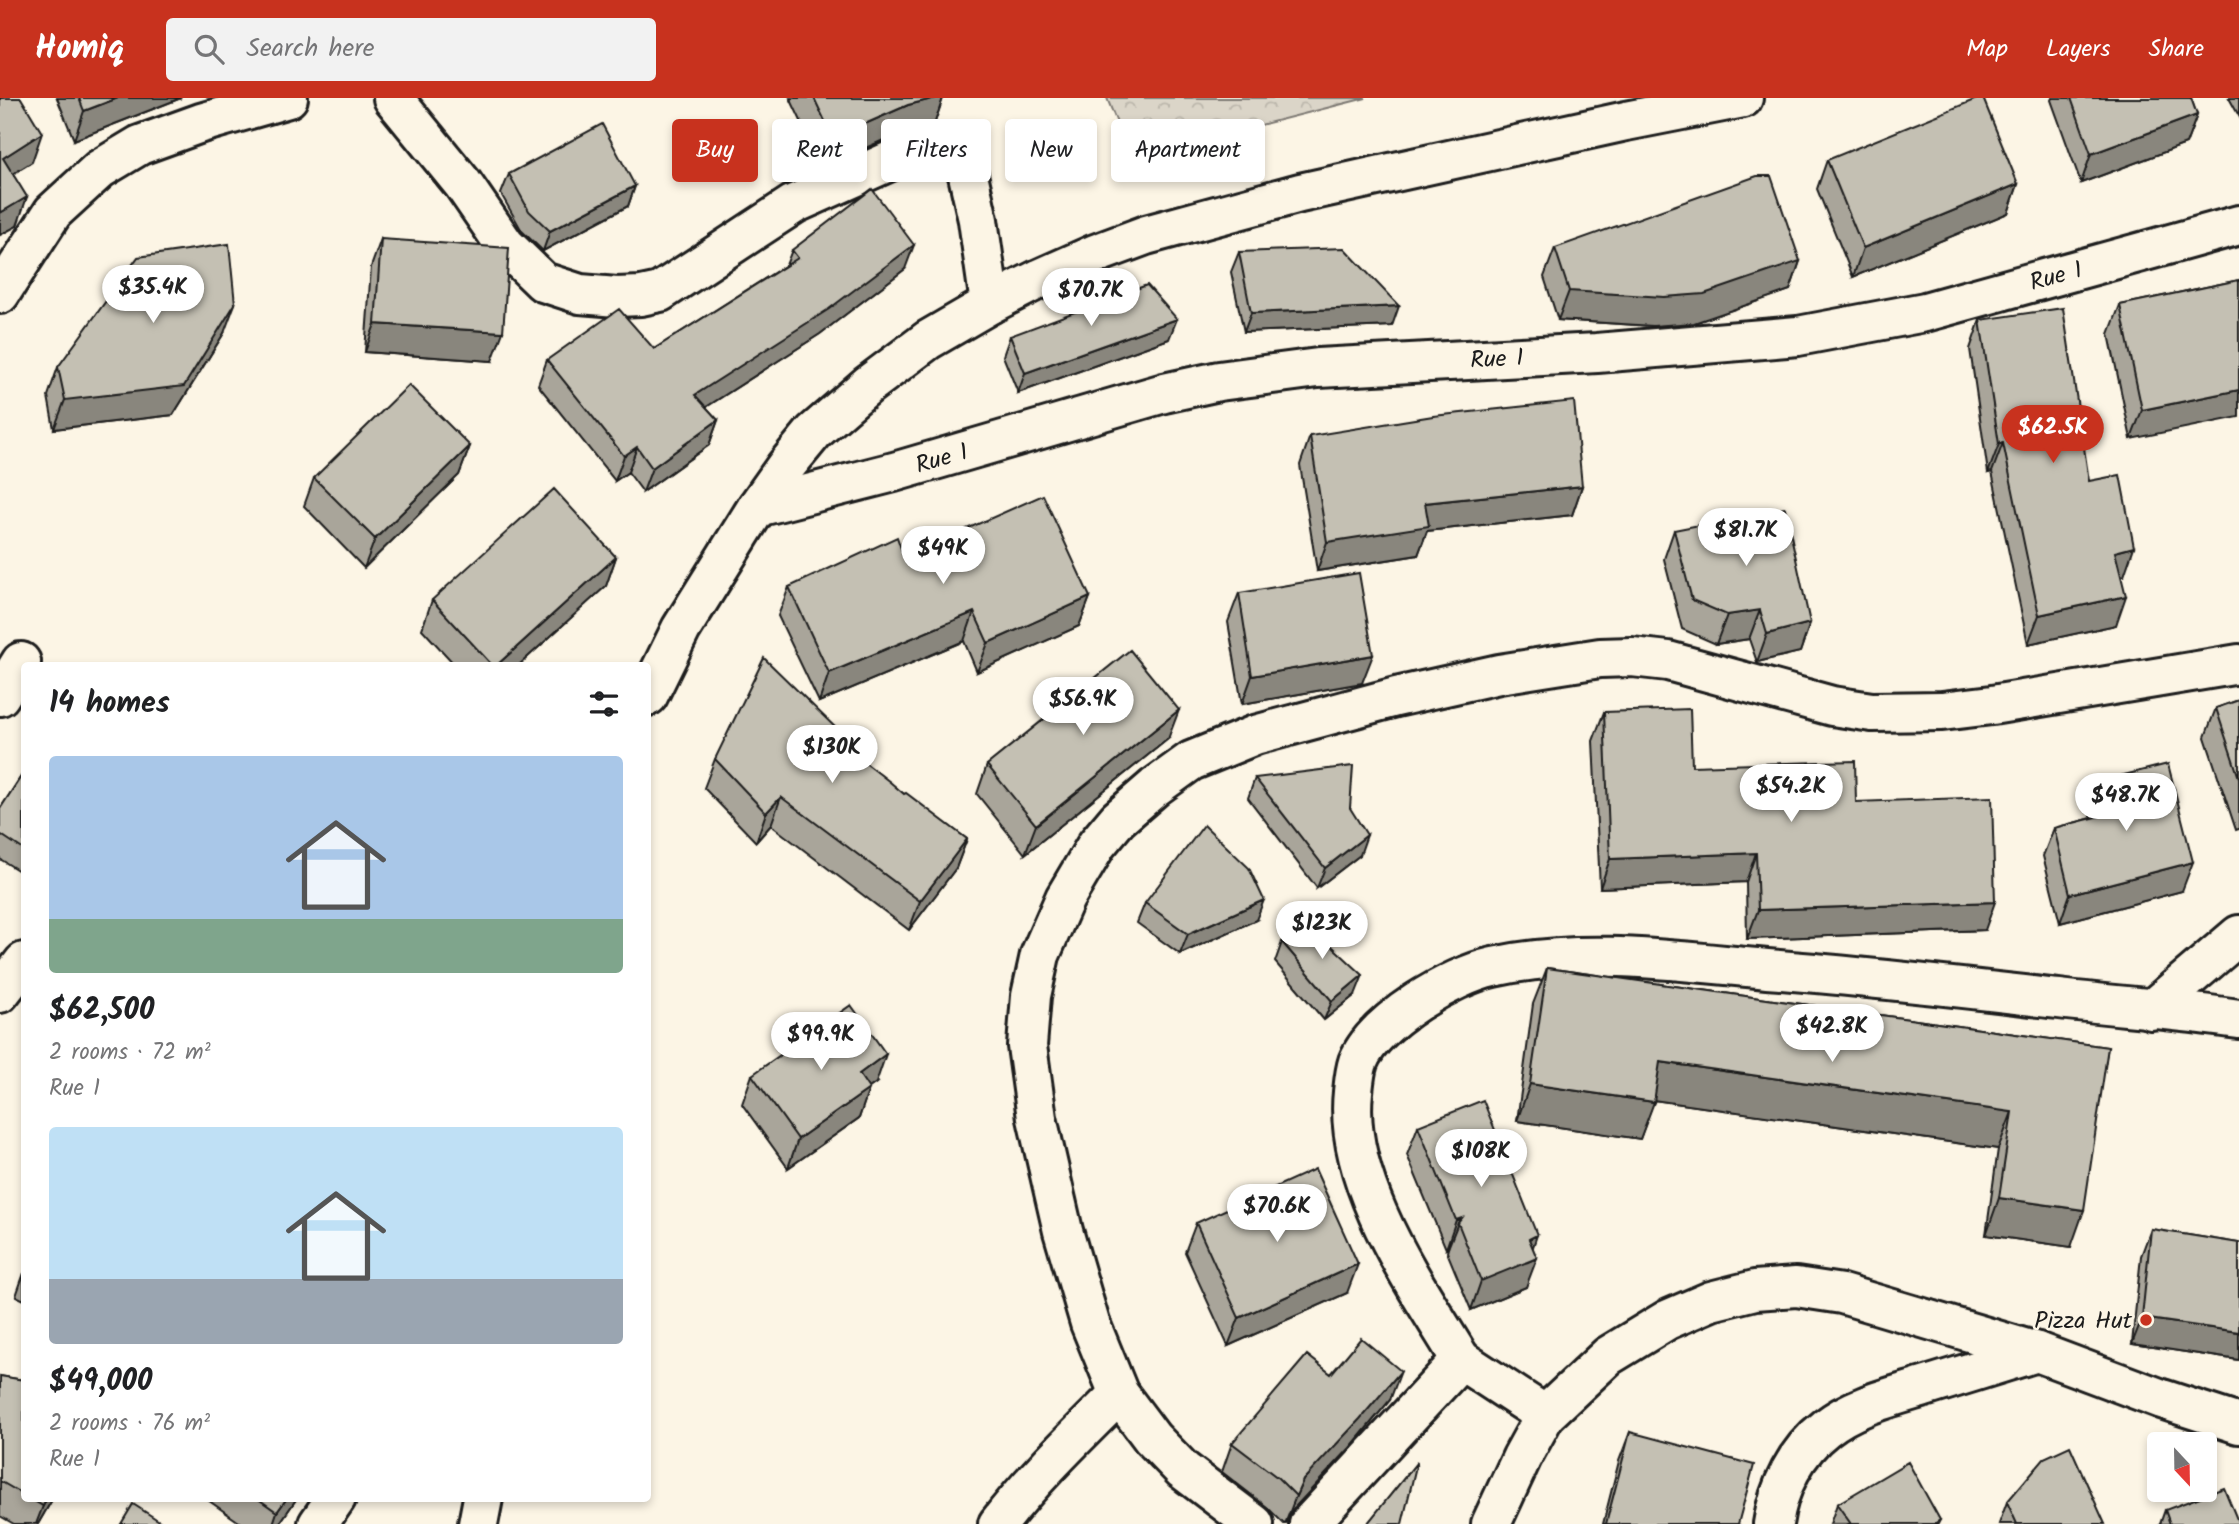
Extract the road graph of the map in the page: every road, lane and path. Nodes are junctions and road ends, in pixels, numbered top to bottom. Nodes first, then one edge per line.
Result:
1 (288, 98) edge
2 (393, 98) edge
3 (1743, 98) edge
4 (2239, 225) edge
5 (0, 293) edge
6 (990, 304) junction
7 (757, 507) junction
8 (21, 662) dead end
9 (2239, 664) edge
10 (651, 690) edge
11 (0, 696) edge
12 (2239, 934) edge
13 (21, 966) edge
14 (0, 993) edge
15 (2151, 1010) junction
16 (2239, 1019) edge
17 (2037, 1352) junction
18 (1461, 1360) junction
19 (1119, 1394) junction
20 (1545, 1415) junction
21 (2239, 1424) edge
22 (333, 1502) edge
23 (482, 1502) edge
24 (318, 1524) edge
25 (478, 1524) edge
26 (998, 1524) edge
27 (1254, 1524) edge
28 (1310, 1524) edge
29 (1491, 1524) edge
30 (1773, 1524) edge

1 - 5 main road
2 - 6 main road
3 - 6 main road
4 - 7 main road, Rue 1
6 - 7 main road
7 - 10 main road
8 - 11 main road
9 - 19 main road
12 - 15 main road
13 - 14 main road
15 - 16 main road
15 - 18 main road
17 - 20 main road
17 - 21 main road
17 - 30 main road
18 - 20 main road
18 - 28 main road
19 - 26 main road
19 - 27 main road
20 - 29 main road
22 - 24 main road
23 - 25 main road

